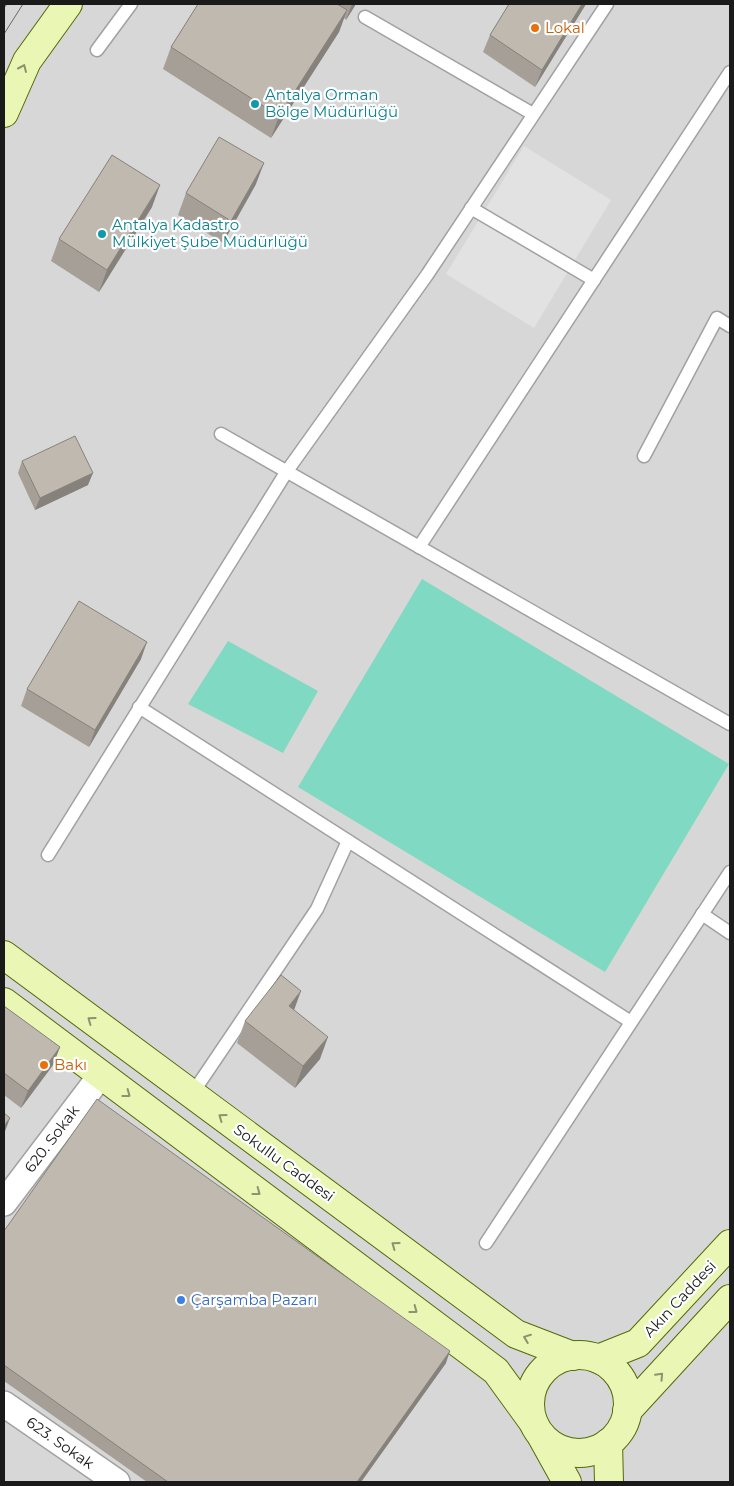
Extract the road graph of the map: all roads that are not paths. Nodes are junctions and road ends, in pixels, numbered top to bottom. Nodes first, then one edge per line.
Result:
1 (68, 4) edge
2 (131, 4) edge
3 (606, 4) edge
4 (365, 17) dead end
5 (97, 50) dead end
6 (730, 72) edge
7 (4, 113) edge
8 (533, 114) junction
9 (471, 208) junction
10 (594, 280) junction
11 (730, 326) edge
12 (221, 434) dead end
13 (644, 456) dead end
14 (287, 471) junction
15 (419, 547) junction
16 (139, 708) junction
17 (730, 724) edge
18 (348, 841) junction
19 (48, 855) dead end
20 (730, 872) edge
21 (702, 914) junction
22 (730, 933) edge
23 (4, 955) edge
24 (4, 1002) edge
25 (631, 1022) junction
26 (101, 1075) junction
27 (192, 1094) junction
28 (4, 1204) edge
29 (486, 1242) dead end
30 (730, 1244) edge
31 (730, 1299) edge
32 (585, 1357) junction
33 (4, 1404) edge
34 (627, 1411) junction
35 (537, 1428) junction
36 (608, 1443) junction
37 (117, 1482) edge
38 (567, 1482) edge
39 (609, 1482) edge

7 -> 1 main road
2 - 5 lane
3 - 8 lane
4 - 8 lane
6 - 10 lane
8 - 9 lane
9 - 10 lane
9 - 14 lane
10 - 15 lane
11 - 13 lane
12 - 14 lane
14 - 15 lane
14 - 16 lane
15 - 17 lane
16 - 18 lane
16 - 19 lane
18 - 25 lane
18 - 27 lane
20 - 21 lane
21 - 22 lane
21 - 25 lane
27 -> 23 main road, Sokullu Caddesi
24 - 26 main road
25 - 29 lane
26 - 28 street, 620. Sokak
26 -> 35 main road
32 -> 27 main road, Sokullu Caddesi
30 - 32 main road, Akın Caddesi
34 -> 31 main road
32 - 34 main road
32 - 35 main road
33 - 37 street, 623. Sokak
34 - 36 main road
35 - 36 main road
35 - 38 main road
36 - 39 main road

